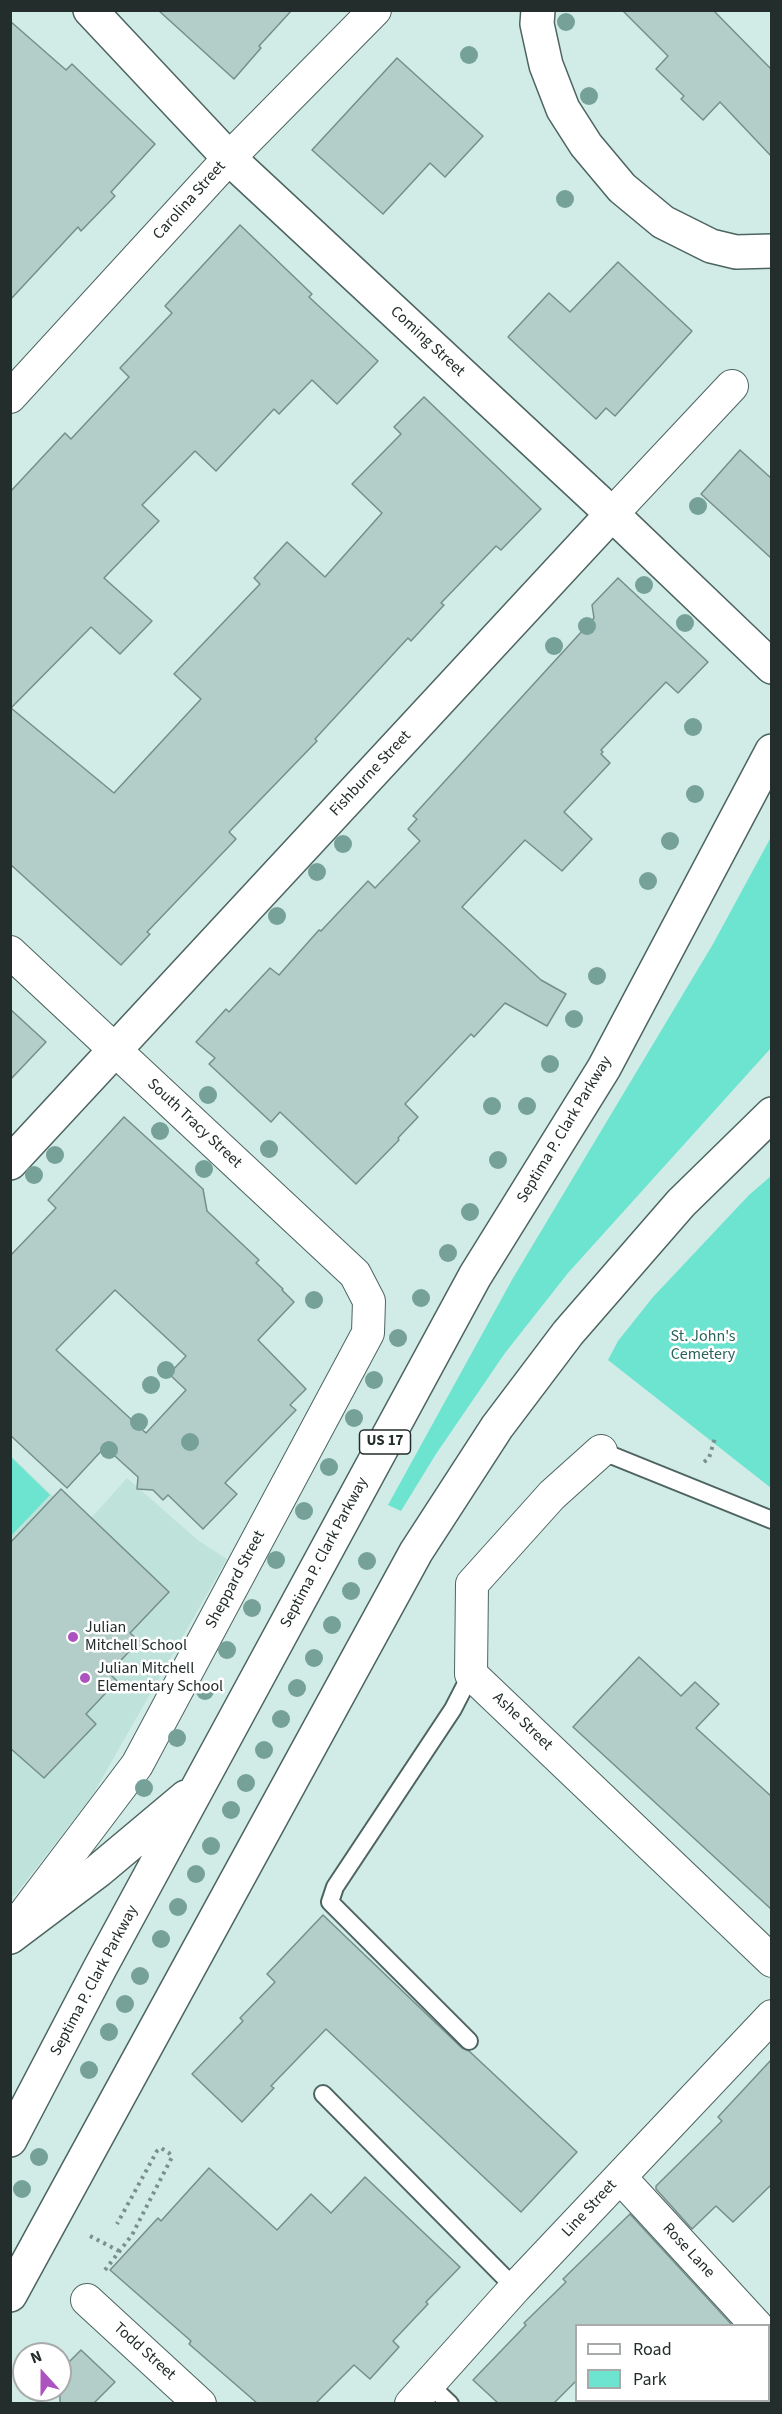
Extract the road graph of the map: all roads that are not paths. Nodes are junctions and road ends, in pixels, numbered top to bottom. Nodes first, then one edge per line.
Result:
1 (90, 10) edge
2 (375, 10) edge
3 (538, 10) edge
4 (229, 158) junction
5 (771, 251) edge
6 (732, 386) dead end
7 (10, 397) edge
8 (612, 514) junction
9 (771, 667) edge
10 (771, 751) edge
11 (10, 952) edge
12 (115, 1050) junction
13 (771, 1114) edge
14 (10, 1163) edge
15 (369, 1302) joint
16 (601, 1451) joint
17 (771, 1520) edge
18 (471, 1674) junction
19 (199, 1786) junction
20 (10, 1935) edge
21 (771, 1961) edge
22 (769, 2022) edge
23 (470, 2041) dead end
24 (323, 2094) dead end
25 (10, 2140) edge
26 (620, 2177) junction
27 (93, 2289) road end
28 (515, 2289) junction
29 (10, 2295) edge
30 (756, 2324) edge
31 (430, 2397) edge
32 (200, 2403) edge

1 - 4 main road, Coming Street
2 - 4 street, Carolina Street
3 - 5 main road
4 - 7 street, Carolina Street
4 - 8 main road, Coming Street
6 - 8 street, Fishburne Street
8 - 9 main road, Coming Street
8 - 12 main road, Fishburne Street
10 - 19 main road, Septima P. Clark Parkway / US 17
11 - 12 street, South Tracy Street
12 - 14 main road, Fishburne Street
12 - 15 street, South Tracy Street
13 - 29 main road
15 - 20 street, Sheppard Street
16 - 17 lane
16 - 18 street
18 - 21 street, Ashe Street
18 - 23 lane
19 - 20 main road
19 - 25 main road, Septima P. Clark Parkway / US 17
22 - 26 street, Line Street
24 - 28 lane
26 - 28 street, Line Street
26 - 30 street, Rose Lane
27 - 32 street, Todd Street
28 - 31 street, Line Street

